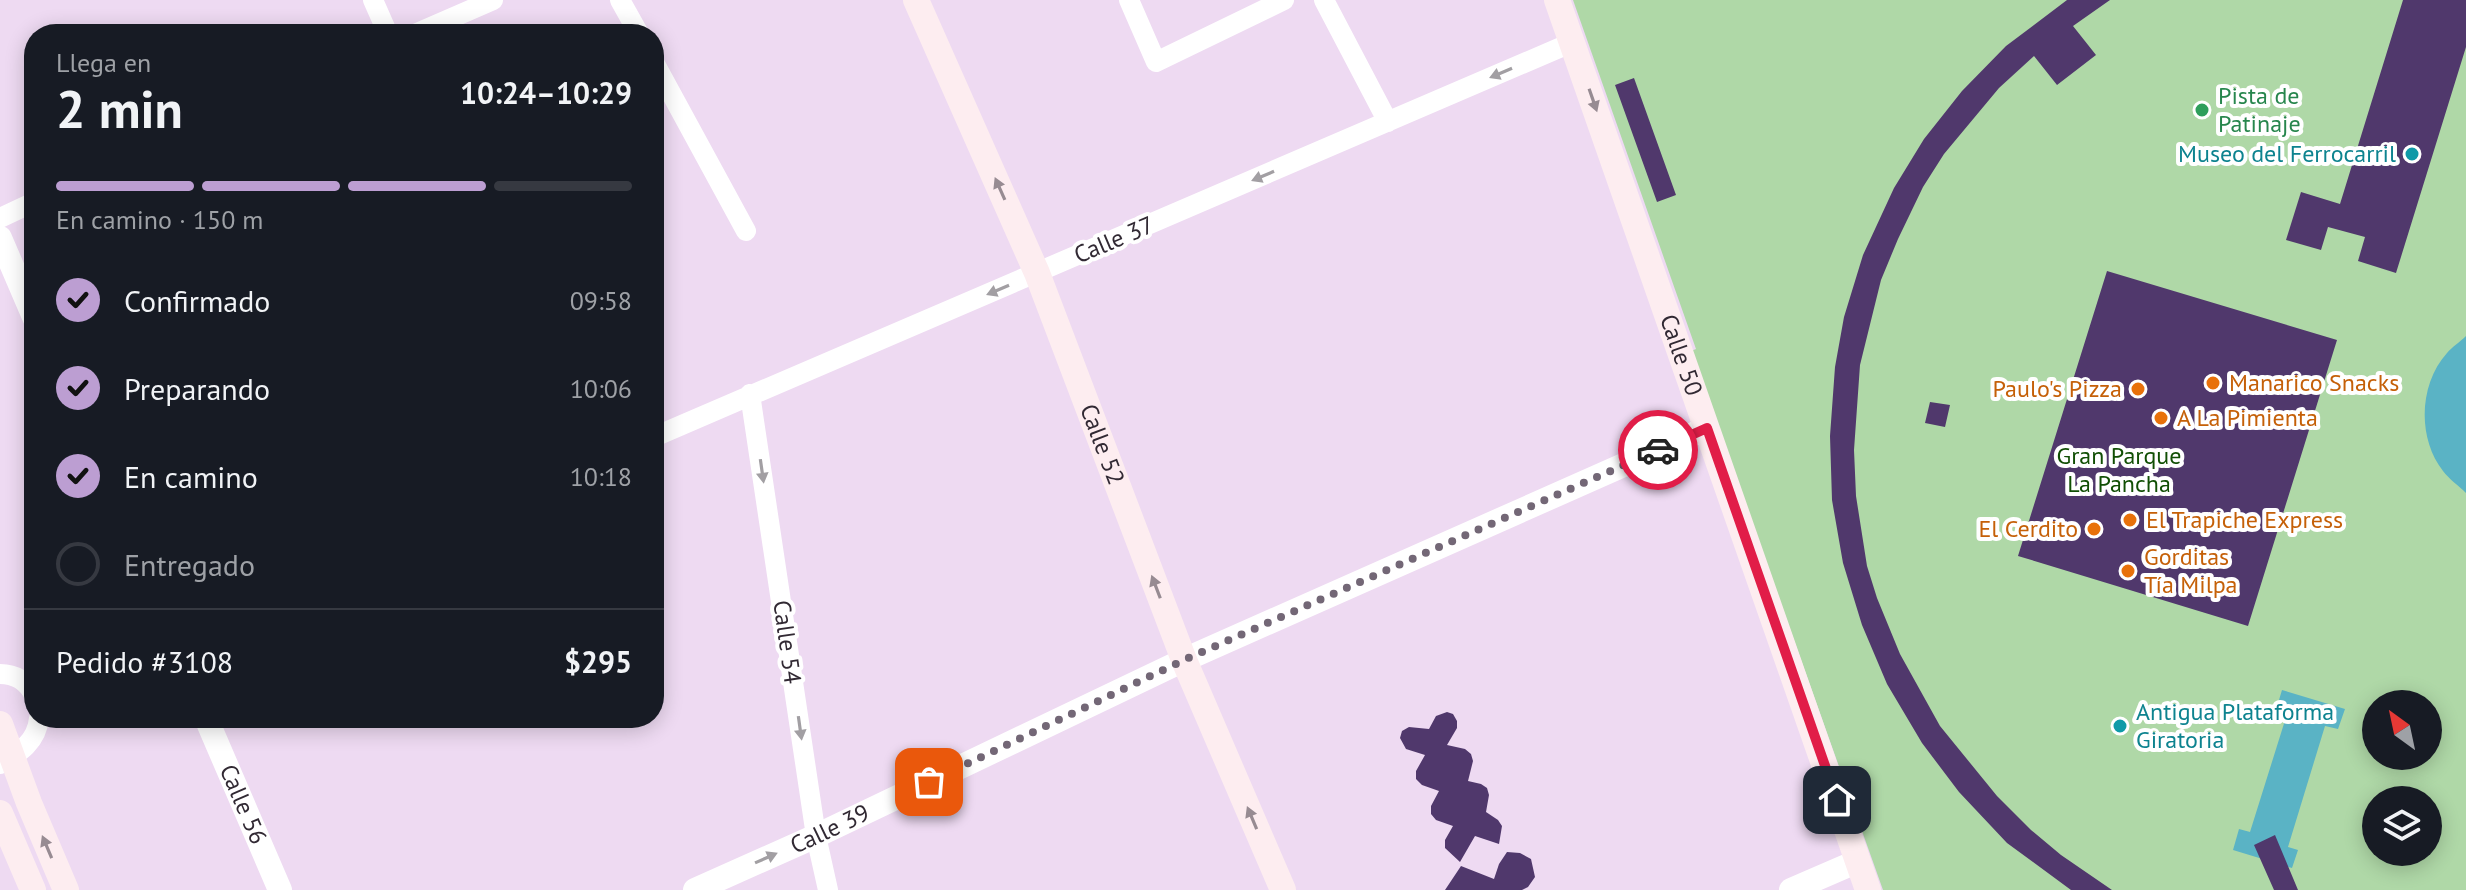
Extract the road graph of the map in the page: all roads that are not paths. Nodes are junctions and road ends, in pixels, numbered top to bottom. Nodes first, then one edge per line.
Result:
1 (373, 0) edge
2 (493, 0) edge
3 (620, 0) edge
4 (916, 0) edge
5 (1129, 0) edge
6 (1284, 0) edge
7 (1324, 0) edge
8 (1557, 0) edge
9 (384, 24) edge
10 (438, 24) edge
11 (633, 24) edge
12 (1573, 42) junction
13 (664, 80) edge
14 (1388, 122) junction
15 (24, 207) edge
16 (0, 218) edge
17 (746, 231) dead end
18 (0, 238) edge
19 (1037, 273) junction
20 (24, 294) edge
21 (750, 394) junction
22 (1707, 428) junction
23 (664, 433) edge
24 (1184, 660) junction
25 (0, 674) edge
26 (24, 683) edge
27 (0, 724) edge
28 (36, 728) edge
29 (210, 728) edge
30 (6, 760) edge
31 (0, 813) edge
32 (816, 836) junction
33 (1858, 861) junction
34 (33, 890) edge
35 (66, 890) edge
36 (280, 890) edge
37 (695, 890) edge
38 (828, 890) edge
39 (1283, 890) edge
40 (1791, 890) edge
41 (1868, 890) edge

1 - 9 street
2 - 10 street
3 - 11 street
19 -> 4 main road, Calle 52
5 - 6 street
7 - 14 street
8 - 12 main road, Calle 50
12 -> 14 street, Calle 37
12 -> 22 main road, Calle 50
13 - 17 street
14 -> 19 street, Calle 37
15 - 16 street
18 - 20 street
19 -> 21 street, Calle 37
24 -> 19 main road, Calle 52
21 - 23 street, Calle 37
21 -> 32 street, Calle 54
22 - 24 street, Calle 39
22 - 33 main road, Calle 50
24 - 32 street, Calle 39
39 -> 24 main road, Calle 52
25 - 26 street
27 - 30 main road
28 - 30 street
29 - 36 street, Calle 56
35 -> 30 main road
31 - 34 main road
37 -> 32 street, Calle 39
32 - 38 street, Calle 54
33 - 40 street
33 - 41 main road, Calle 50

